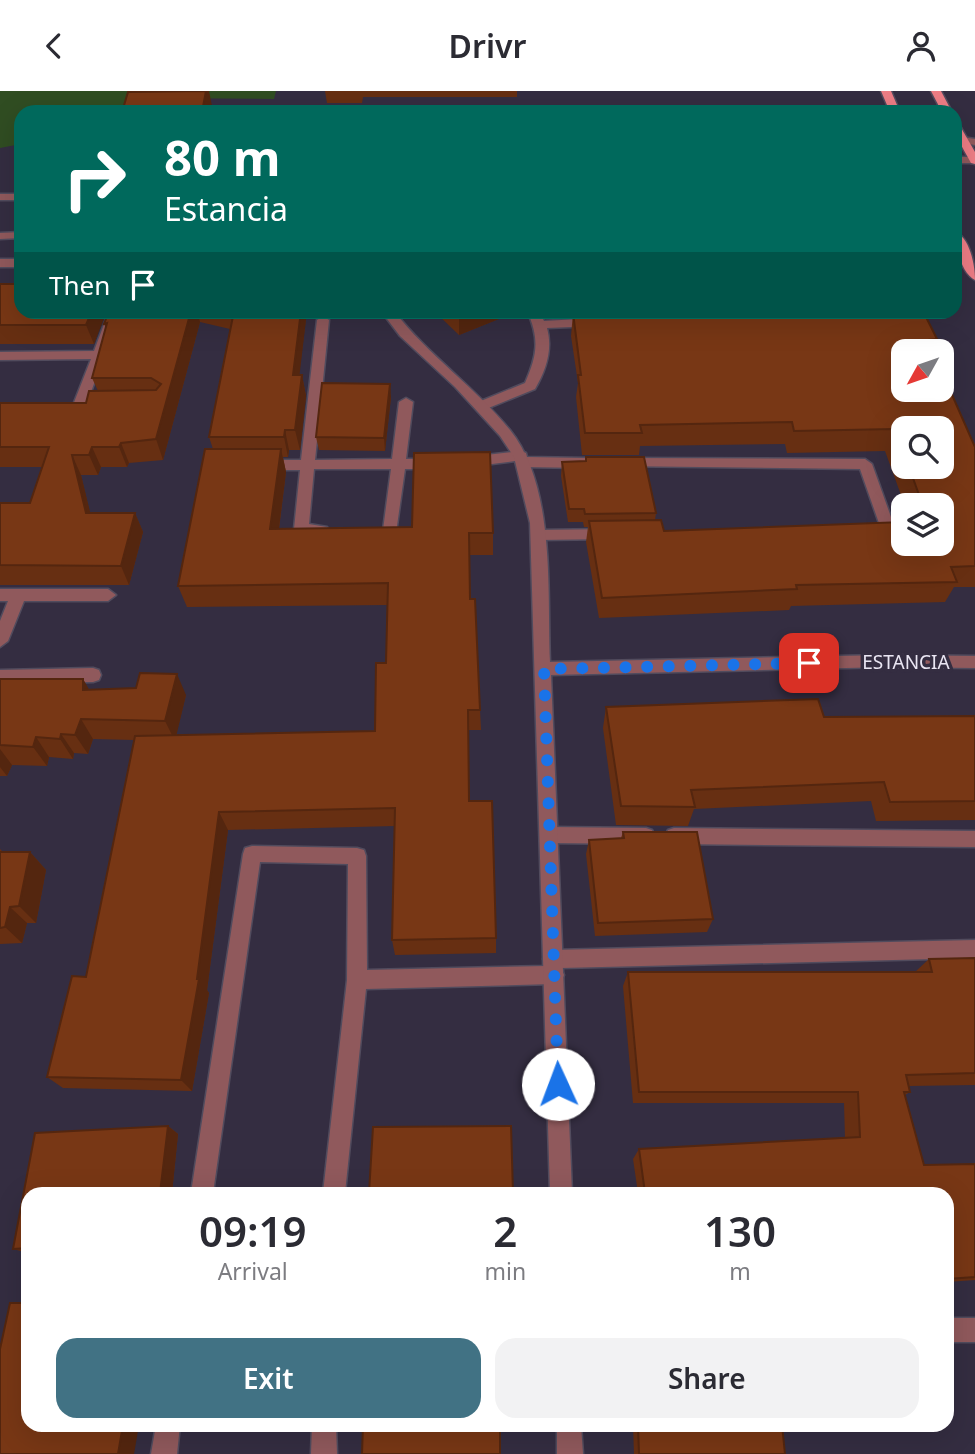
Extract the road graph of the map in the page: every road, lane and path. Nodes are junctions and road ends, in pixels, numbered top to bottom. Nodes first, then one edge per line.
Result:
1 (962, 143) edge
2 (975, 160) edge
3 (962, 248) edge
4 (975, 276) edge
5 (112, 319) edge
6 (393, 319) edge
7 (536, 319) edge
8 (323, 320) dead end
9 (609, 321) edge
10 (539, 325) junction
11 (98, 355) junction
12 (0, 356) edge
13 (406, 402) dead end
14 (80, 405) edge
15 (481, 406) junction
16 (521, 459) junction
17 (241, 465) edge
18 (309, 465) junction
19 (400, 465) junction
20 (862, 531) edge
21 (339, 532) edge
22 (364, 534) edge
23 (632, 534) edge
24 (538, 535) junction
25 (0, 595) edge
26 (18, 595) junction
27 (108, 596) dead end
28 (0, 642) edge
29 (975, 662) edge
30 (544, 669) junction
31 (93, 675) dead end
32 (0, 677) edge
33 (549, 835) junction
34 (975, 839) edge
35 (975, 949) edge
36 (554, 967) junction
37 (357, 979) junction
38 (203, 1187) edge
39 (335, 1187) edge
40 (561, 1187) edge
41 (954, 1330) edge
42 (975, 1330) edge
43 (167, 1432) edge
44 (324, 1432) edge
45 (569, 1432) edge
46 (164, 1454) edge
47 (324, 1454) edge
48 (570, 1454) edge

1 - 2 main road
3 - 4 main road
5 - 11 street
6 - 15 street
7 - 10 street
8 - 18 street
9 - 10 street
10 - 15 street
11 - 12 street
11 - 14 street
13 - 19 street
15 - 16 street
16 - 19 street
16 - 20 street
16 - 24 street
17 - 18 street
18 - 19 street
18 - 21 street
19 - 22 street
23 - 24 street
24 - 30 street
25 - 26 street
26 - 27 street
26 - 28 street
29 - 30 street, ESTANCIA
30 - 33 street
31 - 32 street
33 - 34 street
33 - 36 street
35 - 36 street
36 - 37 street
36 - 40 street
37 - 38 street
37 - 39 street
41 - 42 street
43 - 46 street
44 - 47 street
45 - 48 street

